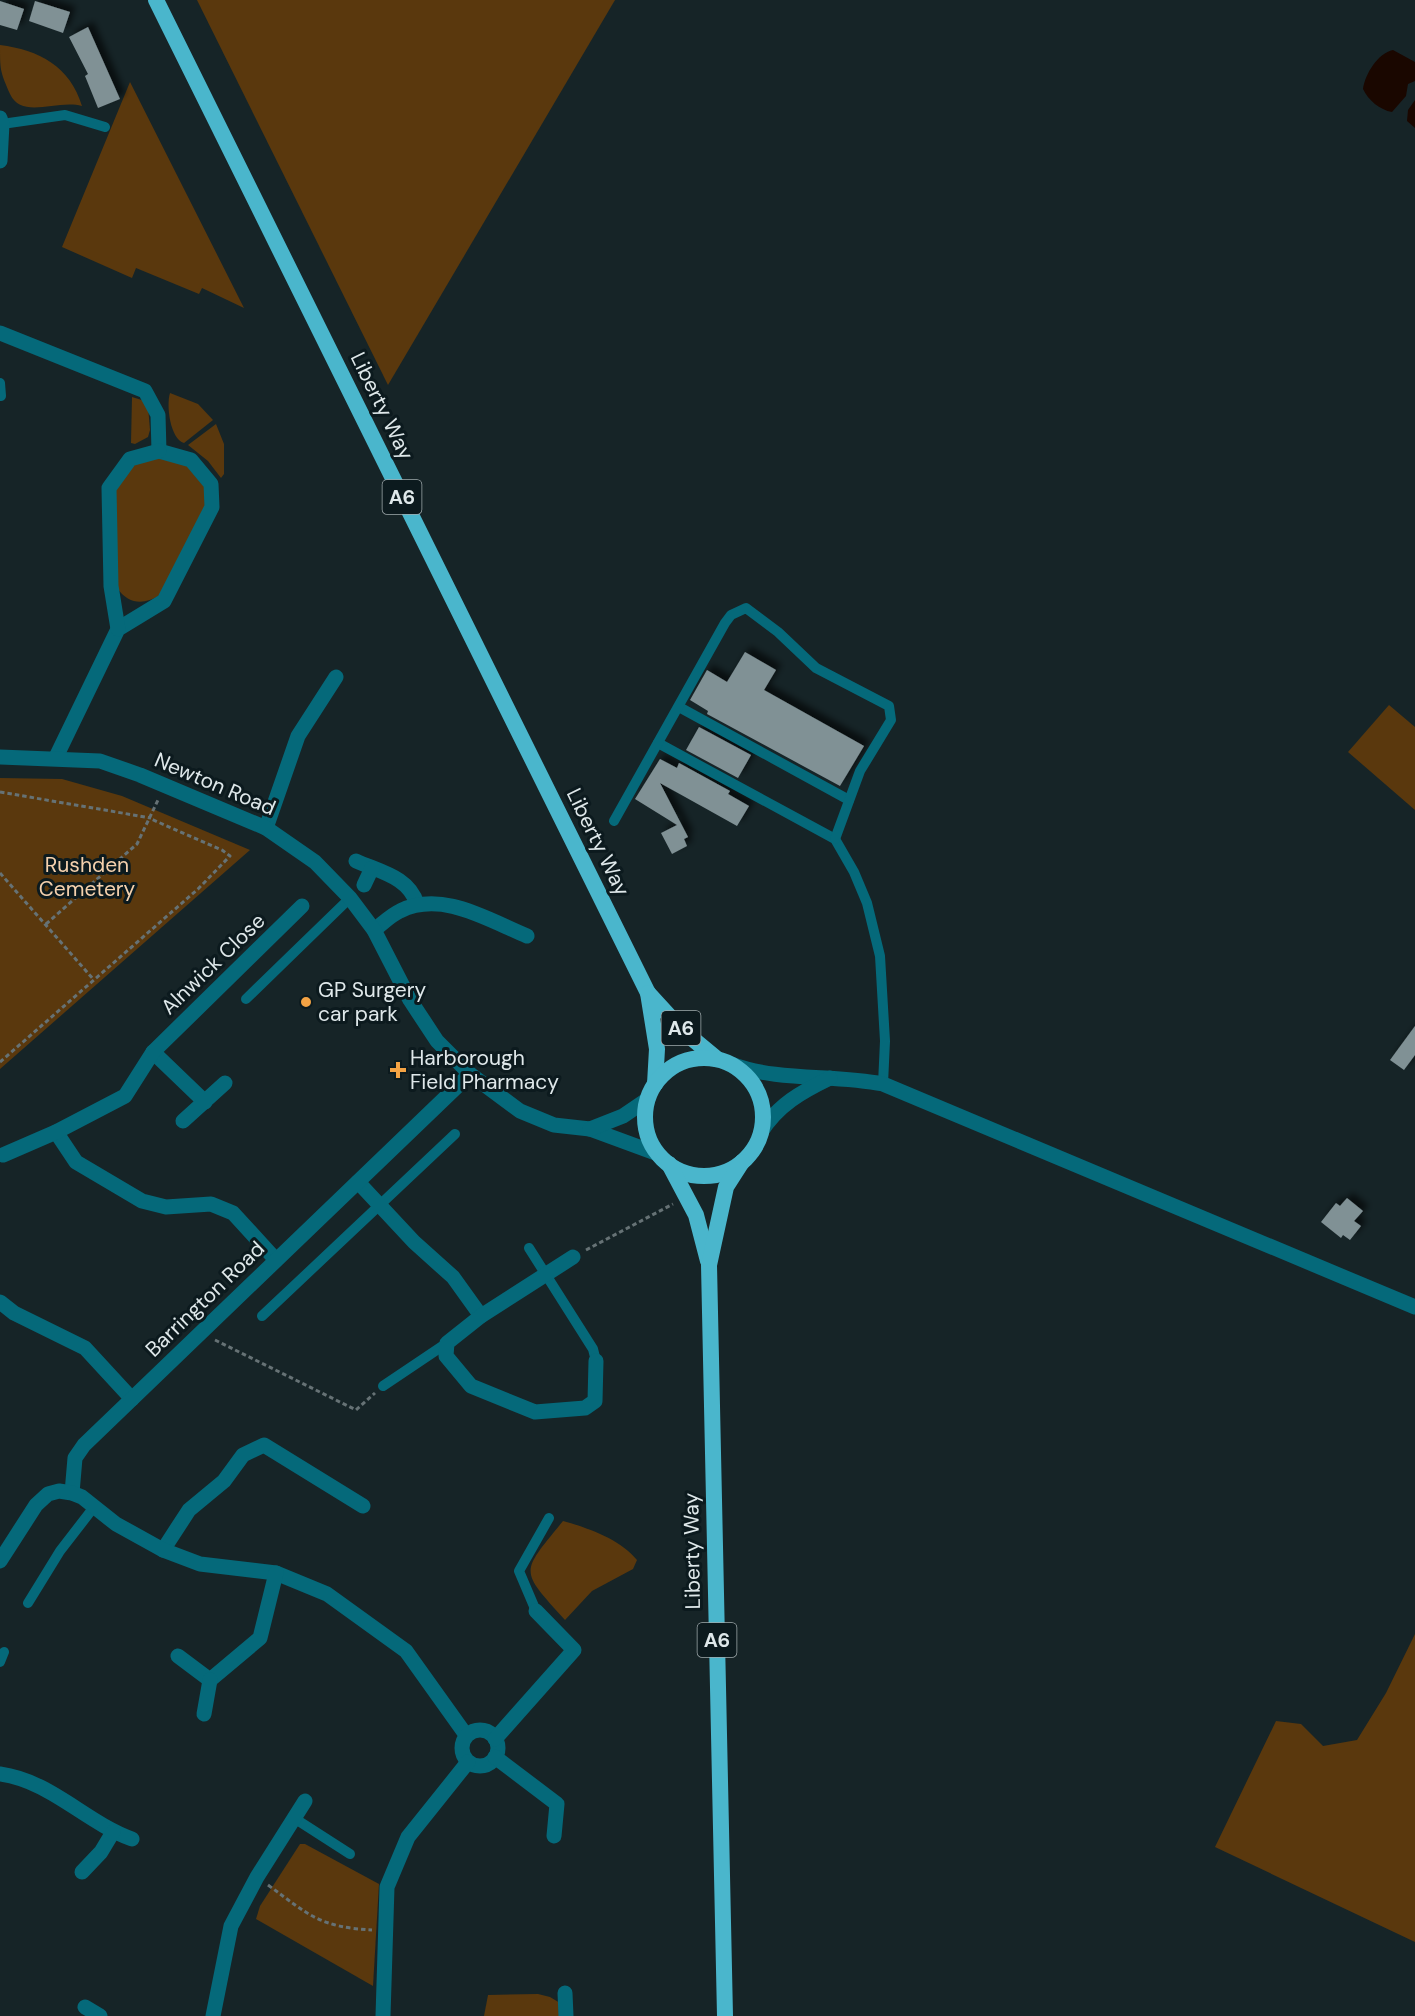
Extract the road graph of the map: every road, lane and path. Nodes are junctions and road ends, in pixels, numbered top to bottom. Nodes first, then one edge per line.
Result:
1 (156, 0) edge
2 (1, 121) edge
3 (105, 127) dead end
4 (0, 161) edge
5 (1, 336) edge
6 (0, 383) edge
7 (1, 396) edge
8 (159, 451) junction
9 (118, 629) junction
10 (336, 677) dead end
11 (679, 707) junction
12 (658, 743) junction
13 (0, 757) edge
14 (56, 757) junction
15 (164, 785) junction
16 (0, 792) edge
17 (849, 800) junction
18 (151, 818) junction
19 (614, 821) dead end
20 (266, 828) junction
21 (835, 839) junction
22 (356, 861) dead end
23 (372, 868) junction
24 (0, 873) edge
25 (364, 885) dead end
26 (350, 898) junction
27 (417, 904) junction
28 (302, 906) dead end
29 (46, 924) junction
30 (374, 930) junction
31 (527, 936) dead end
32 (94, 980) junction
33 (648, 993) junction
34 (246, 999) dead end
35 (153, 1052) junction
36 (0, 1062) edge
37 (724, 1062) junction
38 (470, 1074) junction
39 (830, 1078) junction
40 (225, 1083) dead end
41 (883, 1084) junction
42 (651, 1091) junction
43 (205, 1101) junction
44 (183, 1121) dead end
45 (590, 1129) junction
46 (56, 1132) junction
47 (761, 1132) junction
48 (455, 1134) dead end
49 (3, 1155) dead end
50 (664, 1159) junction
51 (742, 1162) junction
52 (358, 1182) junction
53 (680, 1200) dead end
54 (379, 1204) junction
55 (529, 1248) dead end
56 (573, 1257) joint
57 (276, 1260) junction
58 (709, 1265) junction
59 (545, 1275) junction
60 (0, 1302) edge
61 (1415, 1307) edge
62 (262, 1316) dead end
63 (481, 1316) junction
64 (200, 1333) junction
65 (447, 1343) junction
66 (596, 1361) joint
67 (383, 1386) joint
68 (132, 1399) junction
69 (72, 1493) junction
70 (363, 1506) dead end
71 (94, 1507) junction
72 (549, 1518) dead end
73 (163, 1550) junction
74 (0, 1561) edge
75 (276, 1574) junction
76 (28, 1603) dead end
77 (536, 1611) joint
78 (178, 1656) dead end
79 (210, 1680) junction
80 (204, 1714) dead end
81 (466, 1736) junction
82 (495, 1739) junction
83 (495, 1757) junction
84 (468, 1762) junction
85 (0, 1774) edge
86 (305, 1801) dead end
87 (294, 1818) junction
88 (113, 1832) junction
89 (554, 1836) dead end
90 (132, 1839) dead end
91 (350, 1854) dead end
92 (82, 1872) dead end
93 (257, 1877) junction
94 (386, 1930) junction
95 (565, 1993) dead end
96 (85, 2007) dead end
97 (215, 2015) edge
98 (100, 2016) edge
99 (383, 2016) edge
100 (566, 2016) edge
101 (724, 2016) edge

1 - 33 highway, Liberty Way / A6
2 - 3 lane
2 - 4 street
5 - 8 street
6 - 7 lane
8 - 9 street
8 - 9 street
9 - 14 street
10 - 20 street
11 - 12 lane
11 - 17 lane
11 - 17 lane
12 - 19 lane
12 - 21 lane
13 - 14 street, Newton Road
14 - 15 street, Newton Road
15 - 18 path
15 - 20 street, Newton Road
16 - 18 path
17 - 21 lane
18 - 29 path
18 - 32 path
20 - 26 street, Newton Road
21 - 41 lane
22 - 23 street
23 - 25 street
23 - 27 street
24 - 29 path
26 - 30 street, Newton Road
26 - 34 lane
27 - 30 street
27 - 31 street
28 - 35 street, Alnwick Close
29 - 32 path
30 - 38 street, Newton Road
32 - 36 path
33 - 37 highway, Liberty Way / A6
33 - 42 highway, Liberty Way / A6
35 - 43 street
35 - 46 street, Alnwick Close
37 - 39 street
37 - 42 highway
37 - 47 highway
38 - 45 street, Newton Road
38 - 52 street, Barrington Road
39 - 41 street
39 - 47 street
40 - 43 street
41 - 61 street
42 - 45 street, Newton Road
42 - 50 highway
43 - 44 street
45 - 50 street, Newton Road
46 - 49 street, Alnwick Close
46 - 57 street
47 - 51 highway
48 - 54 lane
50 - 51 highway
50 - 58 highway, Liberty Way / A6
51 - 58 highway, Liberty Way / A6
52 - 54 street
52 - 57 street, Barrington Road
53 - 56 path
54 - 62 lane
54 - 63 street
55 - 59 lane
56 - 59 street
57 - 64 street, Barrington Road
58 - 101 highway, Liberty Way / A6
59 - 63 street
59 - 66 lane
60 - 68 street
63 - 65 street
64 - 67 path
64 - 68 street, Barrington Road
65 - 66 street
65 - 67 lane
68 - 69 street, Barrington Road
69 - 71 street
69 - 74 street
70 - 73 street
71 - 73 street
71 - 76 lane
72 - 77 lane
73 - 75 street
75 - 79 street
75 - 81 street
77 - 82 street
78 - 79 street
79 - 80 street
81 - 82 street
81 - 84 street
82 - 83 street
83 - 84 street
83 - 89 street
84 - 94 street
85 - 88 street
86 - 87 street
87 - 91 lane
87 - 93 street
88 - 90 street
88 - 92 street
93 - 94 path
93 - 97 street
94 - 99 street
95 - 100 street
96 - 98 street

